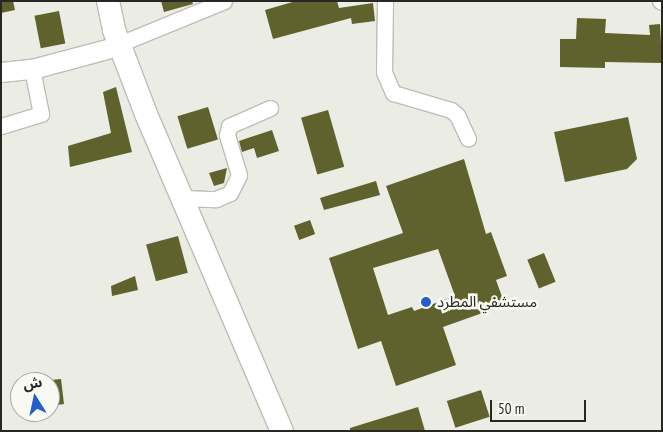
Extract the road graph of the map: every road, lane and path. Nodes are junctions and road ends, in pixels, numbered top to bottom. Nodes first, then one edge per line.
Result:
1 (95, 1) edge
2 (108, 1) edge
3 (224, 1) edge
4 (384, 1) edge
5 (113, 47) junction
6 (32, 69) junction
7 (1, 72) edge
8 (270, 108) dead end
9 (1, 126) edge
10 (468, 139) dead end
11 (182, 198) junction
12 (243, 357) junction
13 (267, 431) edge
14 (282, 431) edge

1 - 5 main road
2 - 5 main road
3 - 5 street
4 - 10 street
5 - 6 street
5 - 11 main road
5 - 12 main road
6 - 7 street
6 - 9 street
8 - 11 street
11 - 12 main road
12 - 13 main road
12 - 14 main road

